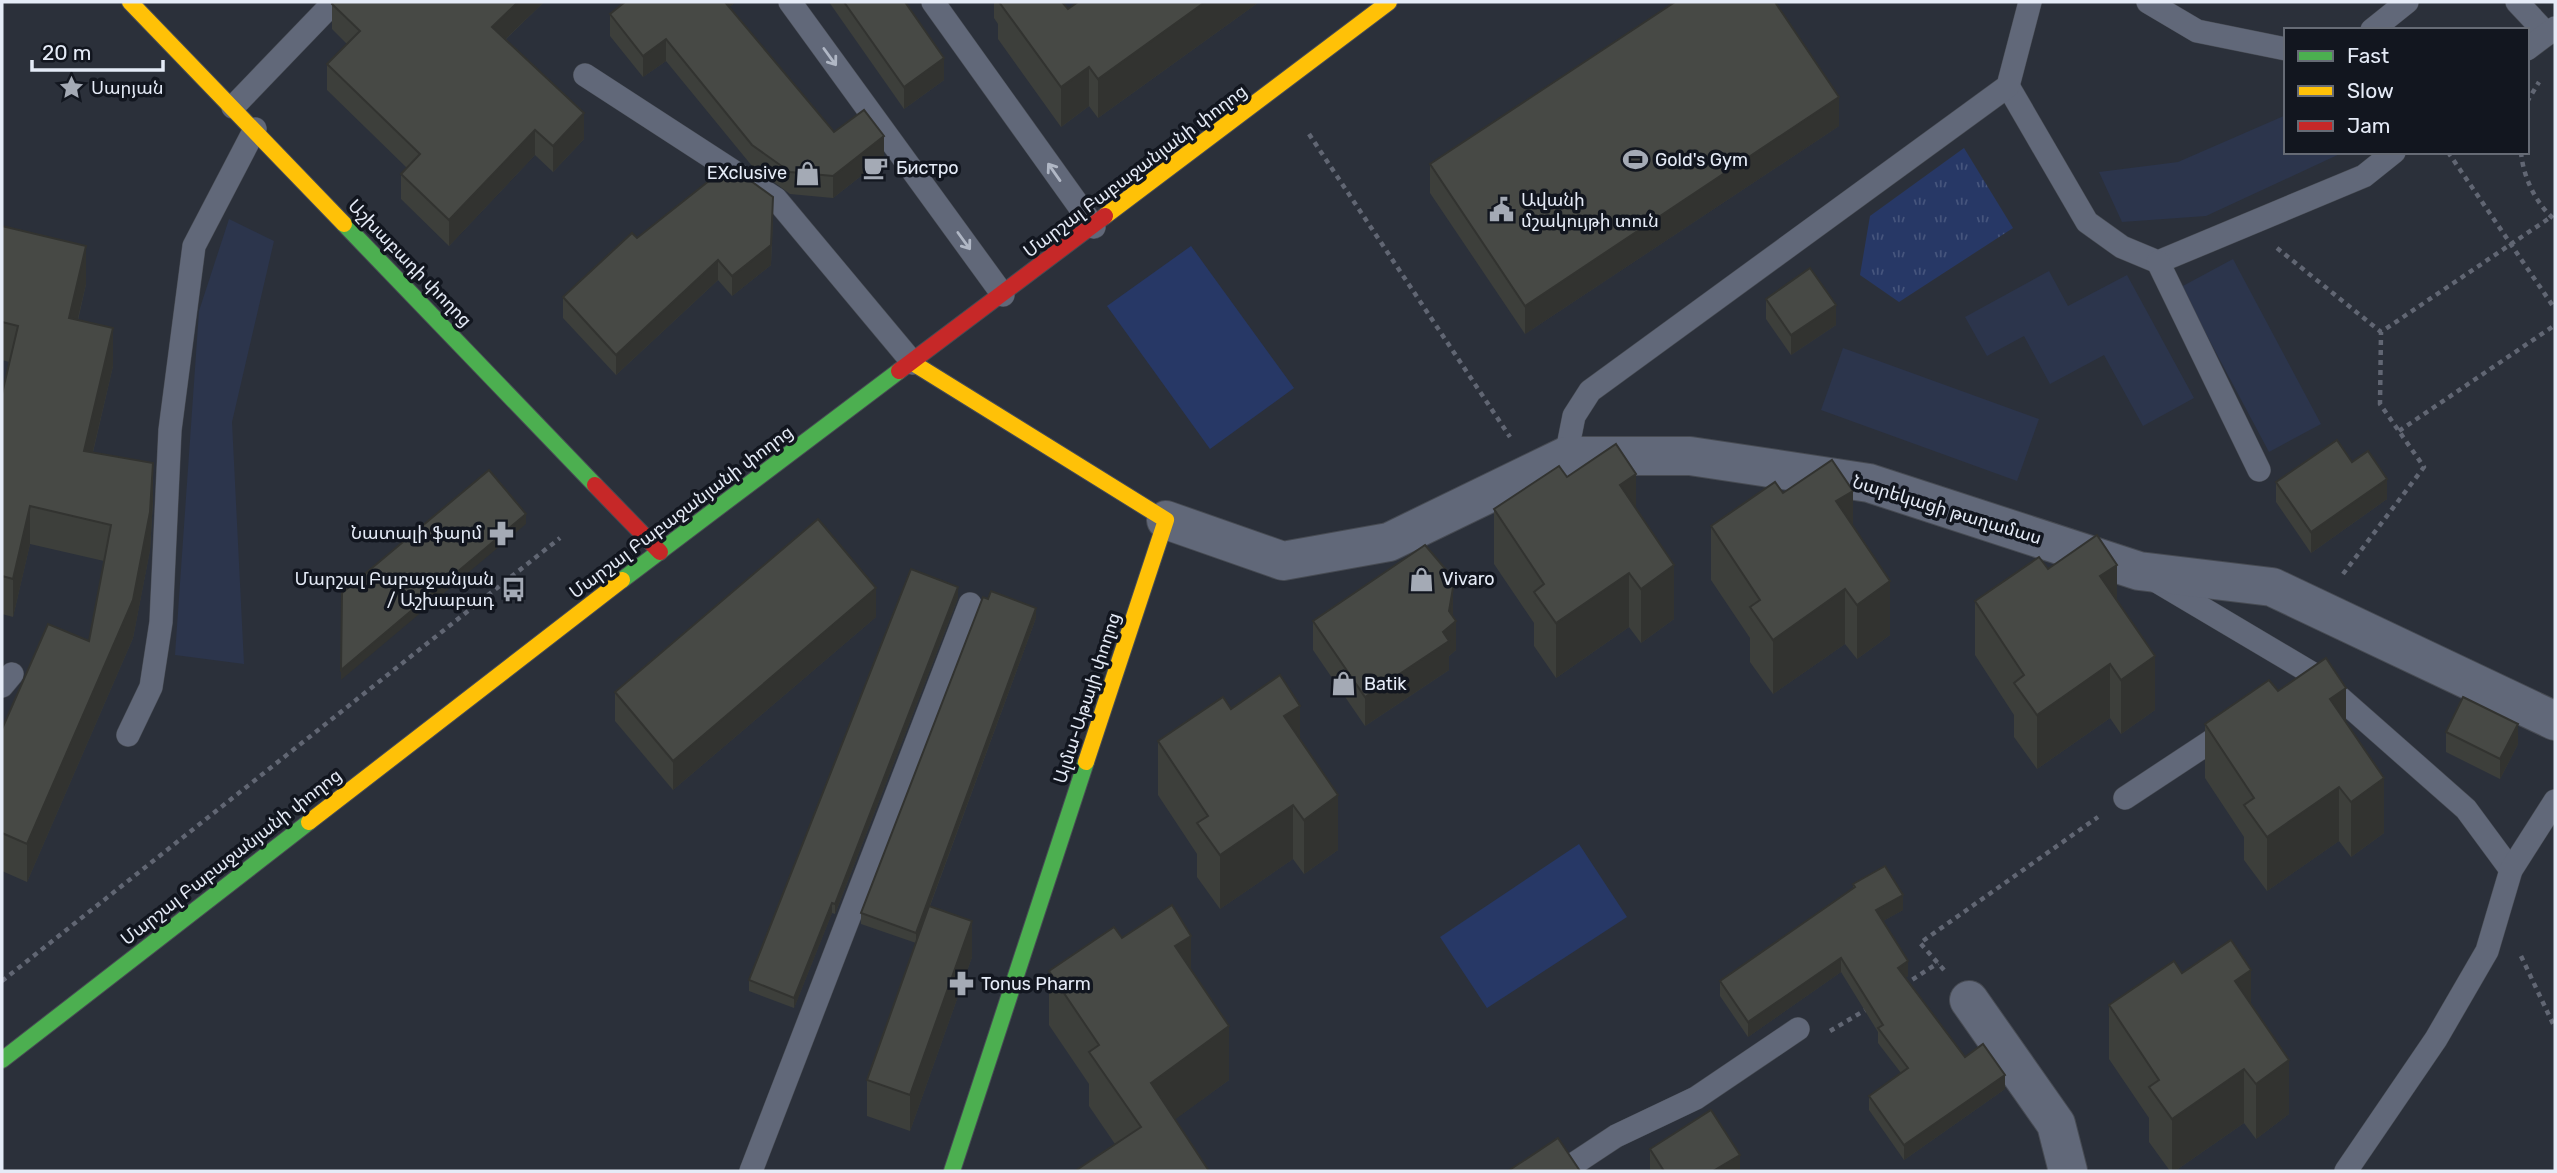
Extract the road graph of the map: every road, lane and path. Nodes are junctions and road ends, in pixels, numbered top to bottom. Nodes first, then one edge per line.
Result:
1 (130, 2) edge
2 (334, 2) edge
3 (790, 2) edge
4 (933, 2) edge
5 (1389, 2) edge
6 (2030, 2) edge
7 (2148, 2) edge
8 (2407, 2) edge
9 (2517, 2) edge
10 (2374, 28) edge
11 (2551, 31) edge
12 (2529, 48) edge
13 (2284, 49) edge
14 (585, 75) dead end
15 (2008, 86) junction
16 (233, 107) junction
17 (255, 129) junction
18 (1310, 134) dead end
19 (2392, 154) edge
20 (2449, 154) edge
21 (2522, 154) edge
22 (2553, 218) edge
23 (2248, 225) junction
24 (1094, 227) junction
25 (2510, 245) junction
26 (2158, 262) junction
27 (1003, 295) junction
28 (2555, 309) edge
29 (2555, 325) edge
30 (2381, 332) junction
31 (913, 363) junction
32 (2399, 431) junction
33 (1549, 463) junction
34 (2259, 470) dead end
35 (1166, 520) junction
36 (560, 538) dead end
37 (660, 552) junction
38 (2139, 571) junction
39 (970, 604) dead end
40 (2317, 608) junction
41 (2313, 674) junction
42 (2291, 689) edge
43 (2246, 718) edge
44 (2555, 721) edge
45 (128, 734) dead end
46 (2125, 798) joint
47 (2555, 801) edge
48 (2511, 870) junction
49 (2499, 911) junction
50 (1938, 963) junction
51 (2, 981) edge
52 (1903, 986) edge
53 (1969, 1000) joint
54 (1869, 1009) edge
55 (2555, 1028) edge
56 (1798, 1029) joint
57 (2, 1060) edge
58 (751, 1171) edge
59 (952, 1171) edge
60 (1563, 1171) edge
61 (2068, 1171) edge
62 (2346, 1171) edge

1 - 16 street, Աշխաբադի փողոց
2 - 16 lane
3 -> 27 lane
24 -> 4 lane
5 - 24 street, Մարշալ Բաբաջանյանի փողոց
6 - 15 lane
7 - 13 lane
8 - 10 lane
9 - 11 lane
11 - 12 lane
14 - 31 lane
15 - 26 lane
15 - 33 lane
16 - 17 street, Աշխաբադի փողոց
17 - 37 street, Աշխաբադի փողոց
17 - 45 lane
18 - 33 path
19 - 23 lane
20 - 25 path
21 - 22 path
22 - 25 path
23 - 26 lane
23 - 30 path
24 - 27 street, Մարշալ Բաբաջանյանի փողոց
25 - 28 path
25 - 30 path
26 - 34 lane
27 - 31 street, Մարշալ Բաբաջանյանի փողոց
29 - 32 path
30 - 32 path
31 - 35 street
31 - 37 street, Մարշալ Բաբաջանյանի փողոց
32 - 40 path
33 - 35 street, Նարեկացի թաղամաս
33 - 38 street, Նարեկացի թաղամաս
35 - 59 street, Ալմա-Աթայի փողոց
36 - 51 path
37 - 57 street, Մարշալ Բաբաջանյանի փողոց
38 - 40 street, Նարեկացի թաղամաս
38 - 41 lane
39 - 58 lane
40 - 44 street, Նարեկացի թաղամաս
41 - 42 lane
41 - 48 lane
43 - 46 lane
46 - 50 path
47 - 48 lane
48 - 49 lane
49 - 55 path
49 - 62 lane
50 - 52 path
50 - 53 path
53 - 61 street
54 - 56 path
56 - 60 lane

